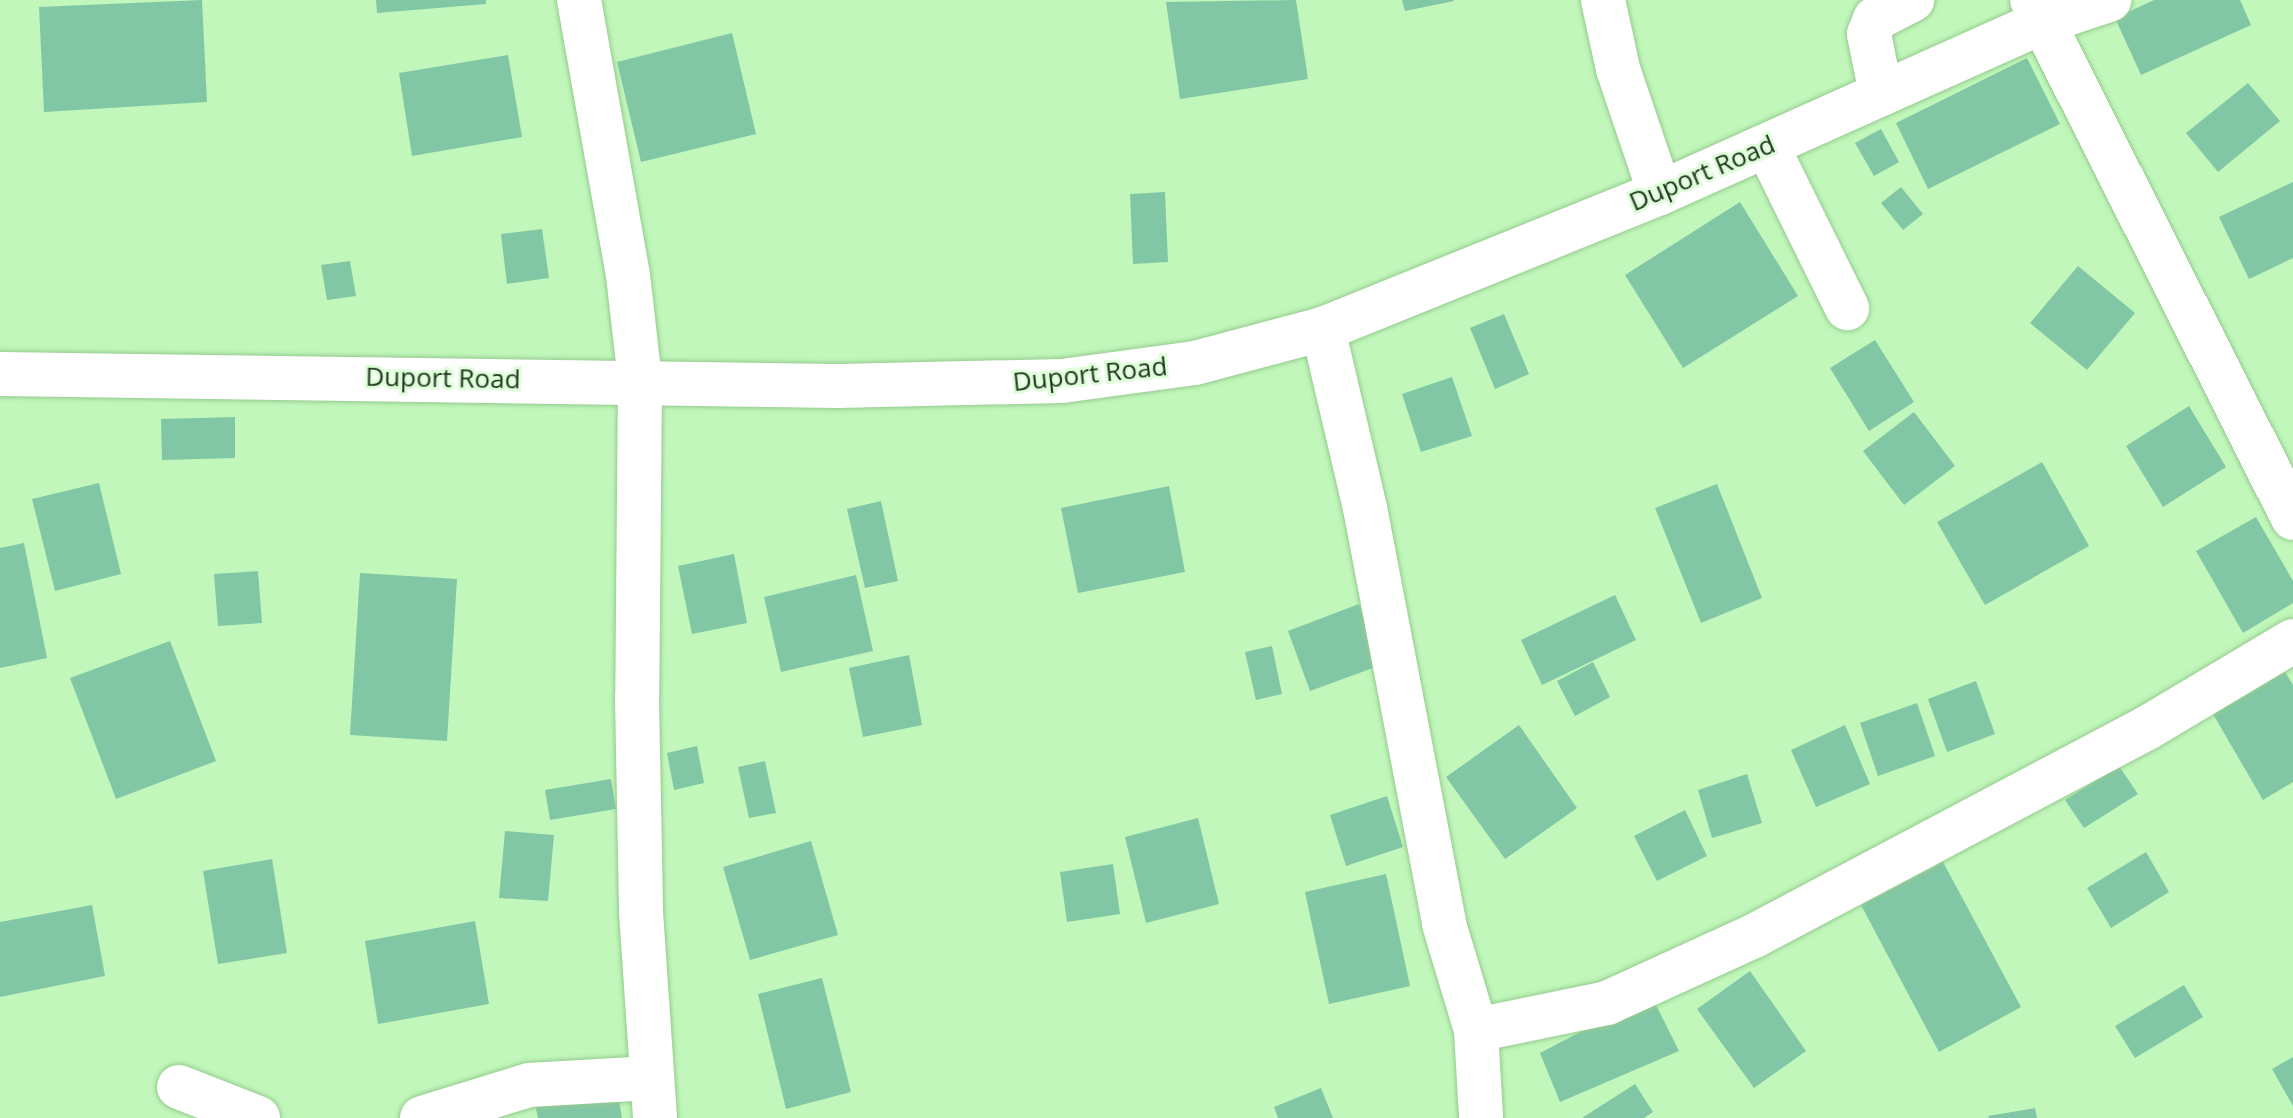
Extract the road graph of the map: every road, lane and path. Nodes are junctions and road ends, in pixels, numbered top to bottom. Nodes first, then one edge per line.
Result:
1 (579, 0) edge
2 (1603, 0) edge
3 (1912, 0) edge
4 (2109, 0) edge
5 (2038, 11) edge
6 (1881, 94) junction
7 (1767, 146) junction
8 (1660, 193) junction
9 (1847, 308) dead end
10 (1323, 329) junction
11 (0, 374) edge
12 (640, 380) junction
13 (2293, 518) edge
14 (2293, 641) edge
15 (1476, 1030) junction
16 (179, 1087) dead end
17 (653, 1098) edge
18 (258, 1118) edge
19 (422, 1118) edge
20 (1481, 1118) edge

1 - 12 street
2 - 8 street
3 - 6 street
4 - 5 street, Duport Road
5 - 6 street, Duport Road
5 - 13 street
6 - 7 street, Duport Road
7 - 8 street, Duport Road
7 - 9 street
8 - 10 street, Duport Road
10 - 12 street, Duport Road
10 - 15 street
11 - 12 street, Duport Road
12 - 17 street
14 - 15 street
15 - 20 street
16 - 18 street
17 - 19 street

